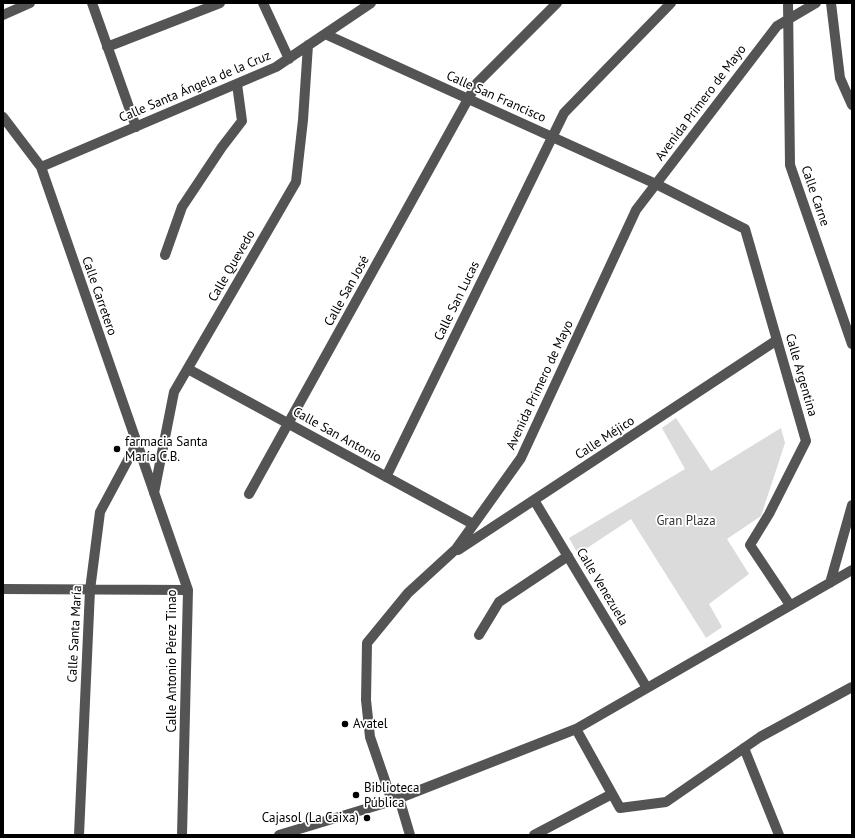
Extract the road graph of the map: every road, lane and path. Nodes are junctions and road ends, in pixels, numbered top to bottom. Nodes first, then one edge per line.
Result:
1 (30, 3) edge
2 (92, 3) edge
3 (220, 3) edge
4 (263, 3) edge
5 (371, 3) edge
6 (557, 3) edge
7 (671, 3) edge
8 (788, 3) edge
9 (816, 3) edge
10 (831, 3) edge
11 (3, 16) edge
12 (789, 19) junction
13 (324, 34) junction
14 (308, 45) junction
15 (107, 47) junction
16 (289, 59) junction
17 (237, 84) junction
18 (468, 100) junction
19 (852, 105) edge
20 (3, 117) edge
21 (136, 127) junction
22 (552, 137) junction
23 (41, 167) junction
24 (656, 184) junction
25 (165, 255) dead end
26 (777, 340) junction
27 (852, 344) edge
28 (188, 369) junction
29 (288, 424) junction
30 (137, 443) junction
31 (386, 477) junction
32 (154, 494) junction
33 (249, 494) dead end
34 (534, 500) junction
35 (852, 505) edge
36 (473, 524) junction
37 (568, 556) junction
38 (446, 558) junction
39 (852, 570) edge
40 (830, 583) junction
41 (3, 589) edge
42 (90, 590) junction
43 (188, 590) junction
44 (790, 606) junction
45 (479, 635) dead end
46 (852, 687) edge
47 (647, 688) junction
48 (576, 729) junction
49 (744, 748) junction
50 (612, 794) junction
51 (396, 799) junction
52 (78, 835) edge
53 (182, 835) edge
54 (279, 835) edge
55 (410, 835) edge
56 (534, 835) edge
57 (779, 835) edge

1 - 11 street
2 - 15 street
3 - 15 street
4 - 16 street
5 - 13 street, Calle Santa Ángela de la Cruz
6 - 18 street, Calle San José
7 - 22 street, Calle San Lucas
8 - 12 street, Calle Carne
9 - 12 street, Avenida Primero de Mayo
10 - 19 street
12 - 24 street, Avenida Primero de Mayo
12 - 27 street, Calle Carne
13 - 14 street, Calle Santa Ángela de la Cruz
13 - 18 street, Calle San Francisco
14 - 16 street, Calle Santa Ángela de la Cruz
14 - 28 street, Calle Quevedo
15 - 21 street
16 - 17 street, Calle Santa Ángela de la Cruz
17 - 21 street, Calle Santa Ángela de la Cruz
17 - 25 street
18 - 22 street, Calle San Francisco
18 - 29 street, Calle San José
20 - 23 street, Calle Carretero
21 - 23 street, Calle Santa Ángela de la Cruz
22 - 24 street, Calle San Francisco
22 - 31 street, Calle San Lucas
23 - 30 street, Calle Carretero
24 - 26 street, Calle Argentina
24 - 36 street, Avenida Primero de Mayo
26 - 34 street, Calle Méjico
26 - 44 street, Calle Argentina
28 - 29 street, Calle San Antonio
28 - 32 street, Calle Quevedo
29 - 31 street, Calle San Antonio
29 - 33 street, Calle San José
30 - 32 street, Calle Carretero
30 - 42 street, Calle Santa María
31 - 36 street, Calle San Antonio
32 - 43 street, Calle Antonio Pérez Tinao
34 - 37 street, Calle Venezuela
34 - 38 street, Calle Méjico
35 - 40 street
36 - 38 street, Avenida Primero de Mayo
37 - 45 street
37 - 47 street, Calle Venezuela
38 - 51 street, Avenida Primero de Mayo
39 - 40 street
40 - 44 street
41 - 42 street
42 - 43 street
42 - 52 street, Calle Santa María
43 - 53 street, Calle Antonio Pérez Tinao
44 - 47 street
46 - 49 street
47 - 48 street
48 - 50 street
48 - 51 street
49 - 50 street
49 - 57 street
50 - 56 street
51 - 54 street
51 - 55 street, Avenida Primero de Mayo

